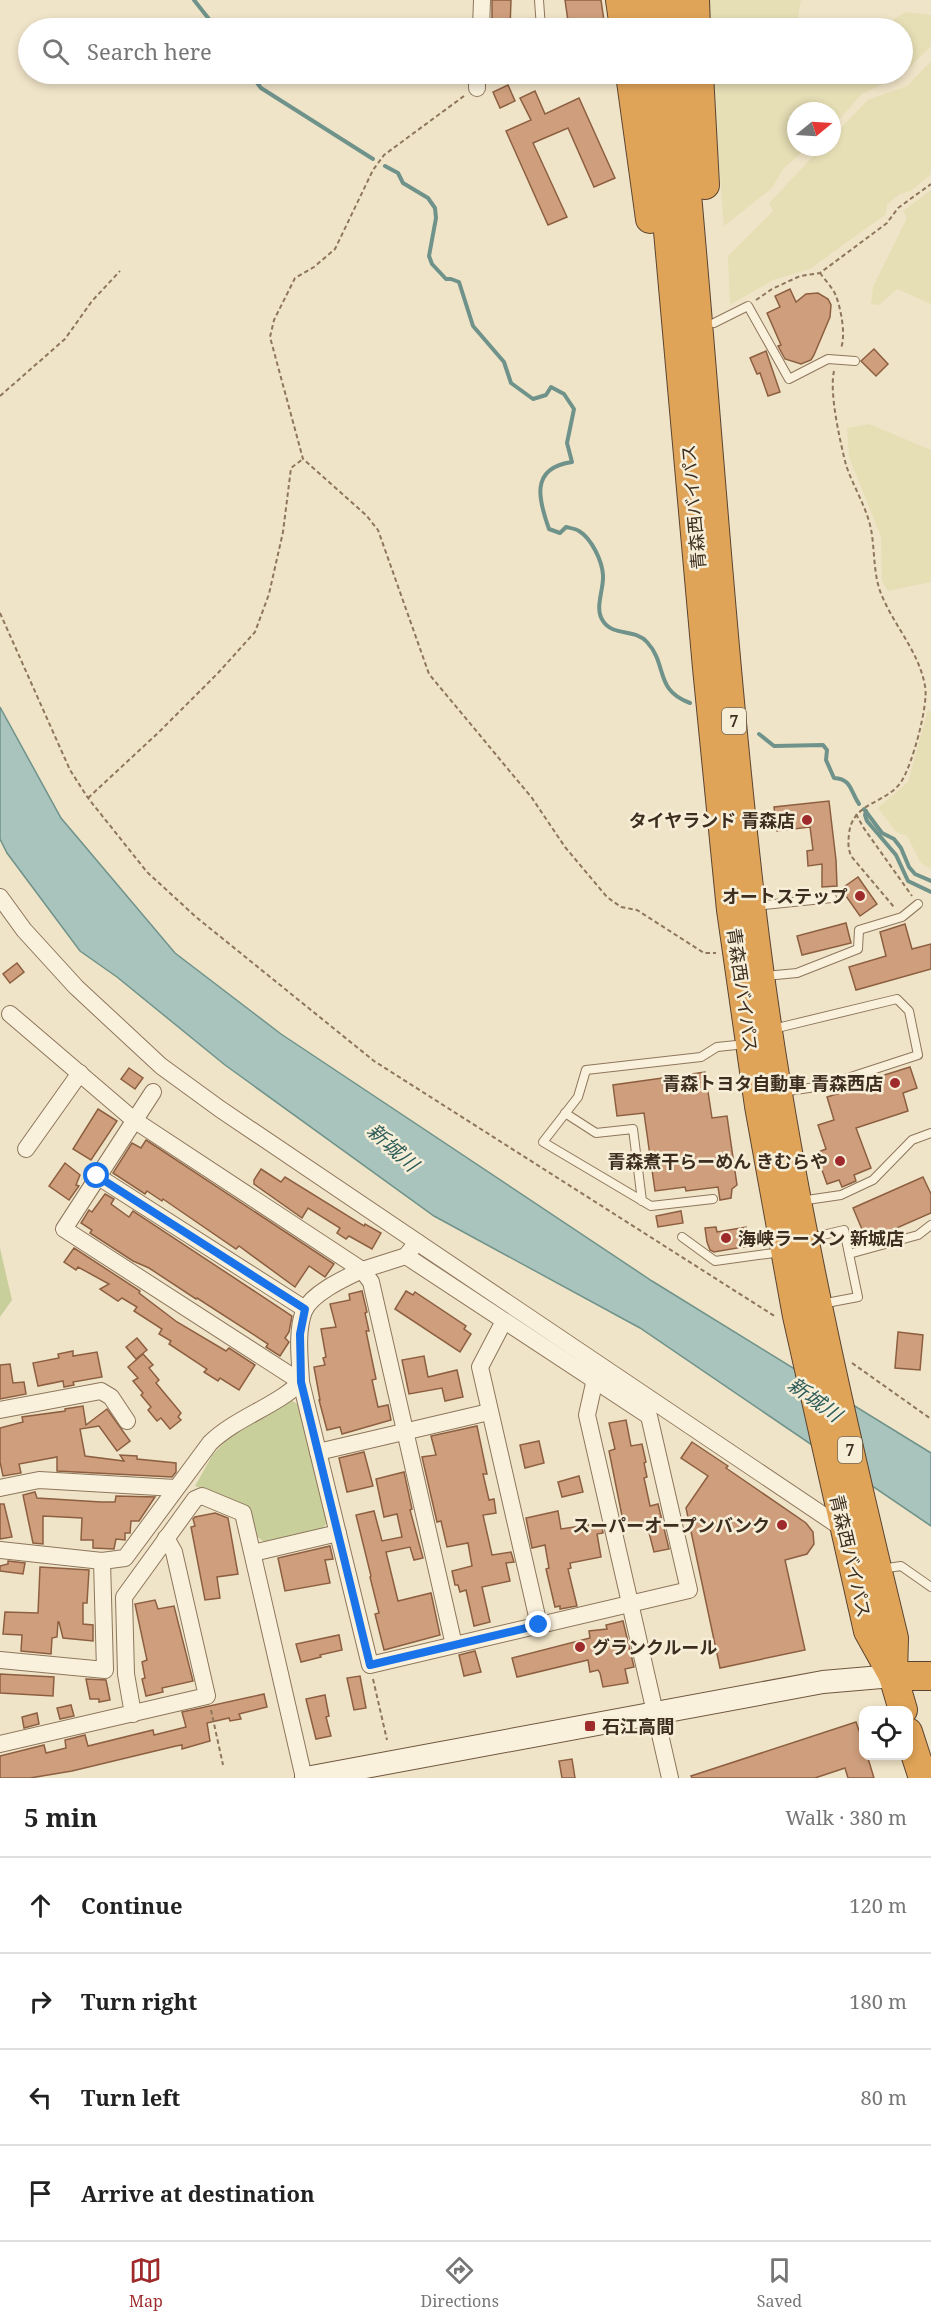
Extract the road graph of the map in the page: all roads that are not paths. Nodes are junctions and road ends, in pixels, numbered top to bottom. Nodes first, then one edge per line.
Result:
1 (482, 0) edge
2 (539, 0) edge
3 (620, 0) edge
4 (647, 0) edge
5 (668, 0) edge
6 (695, 0) edge
7 (481, 18) edge
8 (540, 18) edge
9 (623, 18) edge
10 (649, 18) edge
11 (670, 18) edge
12 (696, 18) edge
13 (631, 84) edge
14 (655, 84) edge
15 (677, 84) edge
16 (700, 84) edge
17 (714, 323) junction
18 (855, 361) dead end
19 (694, 512) junction
20 (719, 564) junction
21 (0, 897) edge
22 (832, 898) dead end
23 (918, 904) road end
24 (752, 907) junction
25 (762, 976) junction
26 (10, 1014) dead end
27 (760, 1037) junction
28 (80, 1073) junction
29 (153, 1092) dead end
30 (778, 1093) junction
31 (566, 1113) junction
32 (134, 1120) junction
33 (931, 1133) edge
34 (26, 1149) dead end
35 (97, 1176) junction
36 (713, 1199) dead end
37 (642, 1201) junction
38 (797, 1201) junction
39 (931, 1225) edge
40 (682, 1237) dead end
41 (417, 1242) junction
42 (794, 1245) junction
43 (849, 1254) junction
44 (406, 1256) junction
45 (362, 1270) junction
46 (305, 1309) junction
47 (807, 1311) junction
48 (504, 1321) junction
49 (595, 1379) junction
50 (301, 1382) junction
51 (0, 1410) edge
52 (489, 1412) junction
53 (127, 1421) dead end
54 (405, 1432) junction
55 (318, 1452) junction
56 (0, 1488) edge
57 (176, 1488) junction
58 (853, 1529) junction
59 (338, 1533) junction
60 (166, 1538) junction
61 (0, 1550) edge
62 (253, 1553) junction
63 (102, 1560) junction
64 (877, 1570) junction
65 (931, 1587) edge
66 (630, 1604) junction
67 (539, 1625) junction
68 (454, 1645) junction
69 (0, 1660) edge
70 (893, 1676) junction
71 (931, 1676) edge
72 (902, 1706) edge
73 (134, 1714) junction
74 (656, 1714) junction
75 (0, 1744) edge
76 (913, 1745) edge
77 (305, 1778) edge
78 (670, 1778) edge
79 (923, 1778) edge

1 - 7 street
2 - 8 lane
3 - 9 highway
4 - 10 highway
5 - 11 highway
6 - 12 highway
13 - 19 highway
14 - 19 highway, 青森西バイパス / 7
15 - 20 highway, 青森西バイパス / 7
16 - 17 highway
17 - 18 lane
17 - 20 highway
19 - 27 highway, 青森西バイパス / 7
20 - 24 highway, 青森西バイパス / 7
21 - 41 street
22 - 24 lane
23 - 25 lane
24 - 25 highway, 青森西バイパス / 7
25 - 27 highway, 青森西バイパス / 7
26 - 28 street
27 - 30 highway, 青森西バイパス / 7
27 - 30 lane
27 - 31 lane
27 - 42 highway, 青森西バイパス / 7
28 - 32 street
28 - 34 street
29 - 32 street
30 - 38 highway, 青森西バイパス / 7
31 - 37 lane
31 - 37 lane
32 - 35 street
32 - 45 street
33 - 38 lane
35 - 46 street
35 - 50 street
36 - 37 lane
38 - 42 highway, 青森西バイパス / 7
39 - 43 lane
40 - 42 lane
41 - 44 street
41 - 58 street
42 - 43 lane
42 - 47 highway, 青森西バイパス / 7
43 - 47 lane
44 - 45 street
44 - 48 street
45 - 46 street
45 - 54 street
46 - 50 street
47 - 58 highway, 青森西バイパス / 7
48 - 49 street
48 - 52 street
49 - 66 street
49 - 66 street
50 - 55 street
50 - 57 street
51 - 53 street
52 - 54 street
52 - 67 street
54 - 55 street
54 - 68 street
55 - 59 street
56 - 57 street
57 - 63 street
58 - 64 highway, 青森西バイパス / 7
58 - 70 highway, 青森西バイパス / 7
59 - 62 street
59 - 68 street
60 - 62 street
60 - 73 street
60 - 73 street
61 - 63 street
62 - 77 street
63 - 69 street
64 - 65 lane
64 - 70 highway, 青森西バイパス / 7
66 - 67 street
66 - 74 street
67 - 68 street
70 - 71 highway
70 - 72 highway, 青森西バイパス / 7
70 - 74 street
73 - 75 street
74 - 77 street
74 - 78 street
76 - 79 highway

